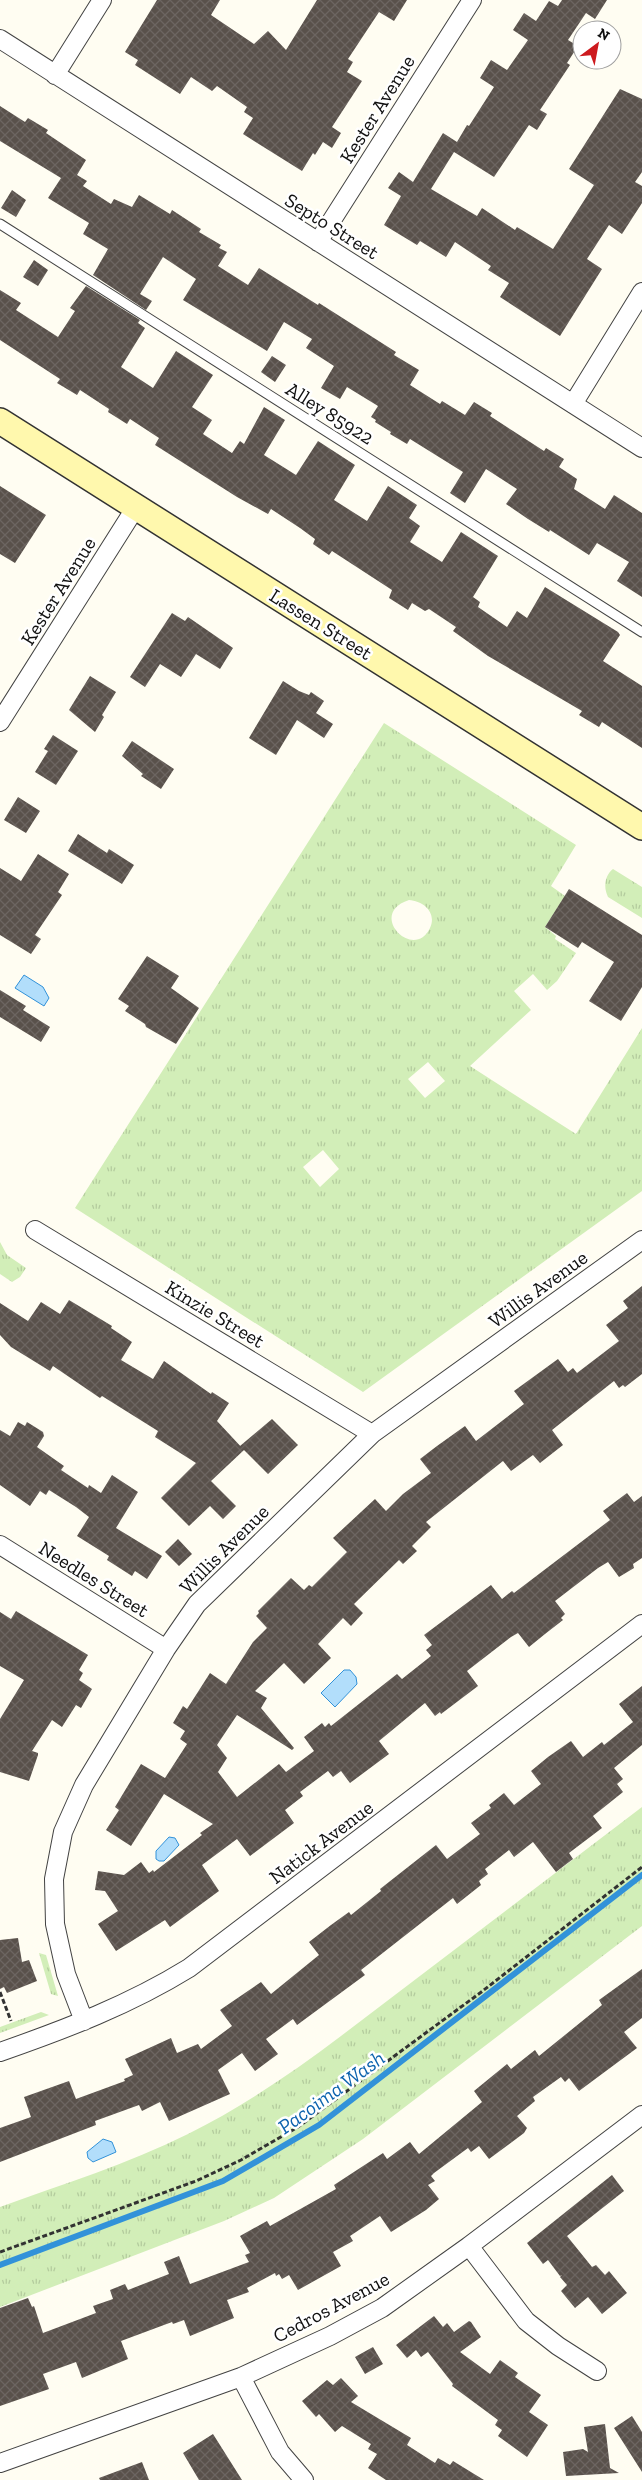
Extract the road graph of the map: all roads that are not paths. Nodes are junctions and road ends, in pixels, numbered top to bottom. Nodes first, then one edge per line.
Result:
1 (102, 0) edge
2 (472, 0) edge
3 (0, 39) edge
4 (55, 75) junction
5 (0, 224) edge
6 (318, 242) junction
7 (642, 292) edge
8 (573, 404) junction
9 (0, 421) edge
10 (642, 448) edge
11 (136, 507) junction
12 (642, 632) edge
13 (0, 722) edge
14 (642, 827) edge
15 (35, 1230) dead end
16 (642, 1240) edge
17 (372, 1434) junction
18 (0, 1545) edge
19 (642, 1624) edge
20 (166, 1649) junction
21 (84, 2021) junction
22 (0, 2052) edge
23 (642, 2115) edge
24 (469, 2246) junction
25 (597, 2371) dead end
26 (241, 2377) junction
27 (0, 2463) edge
28 (304, 2480) edge

1 - 4 street
2 - 6 street, Kester Avenue
3 - 4 street, Septo Street
4 - 6 street, Septo Street
5 - 12 lane, Alley 85922
6 - 8 street, Septo Street
7 - 8 street
8 - 10 street, Septo Street
9 - 11 main road, Lassen Street
11 - 13 street, Kester Avenue
11 - 14 main road, Lassen Street
15 - 17 street, Kinzie Street
16 - 17 street, Willis Avenue
17 - 20 street, Willis Avenue
18 - 20 street, Needles Street
19 - 21 street, Natick Avenue
20 - 21 street, Willis Avenue
21 - 22 street, Natick Avenue
23 - 24 street, Cedros Avenue
24 - 25 street
24 - 26 street, Cedros Avenue
26 - 27 street, Cedros Avenue
26 - 28 street

